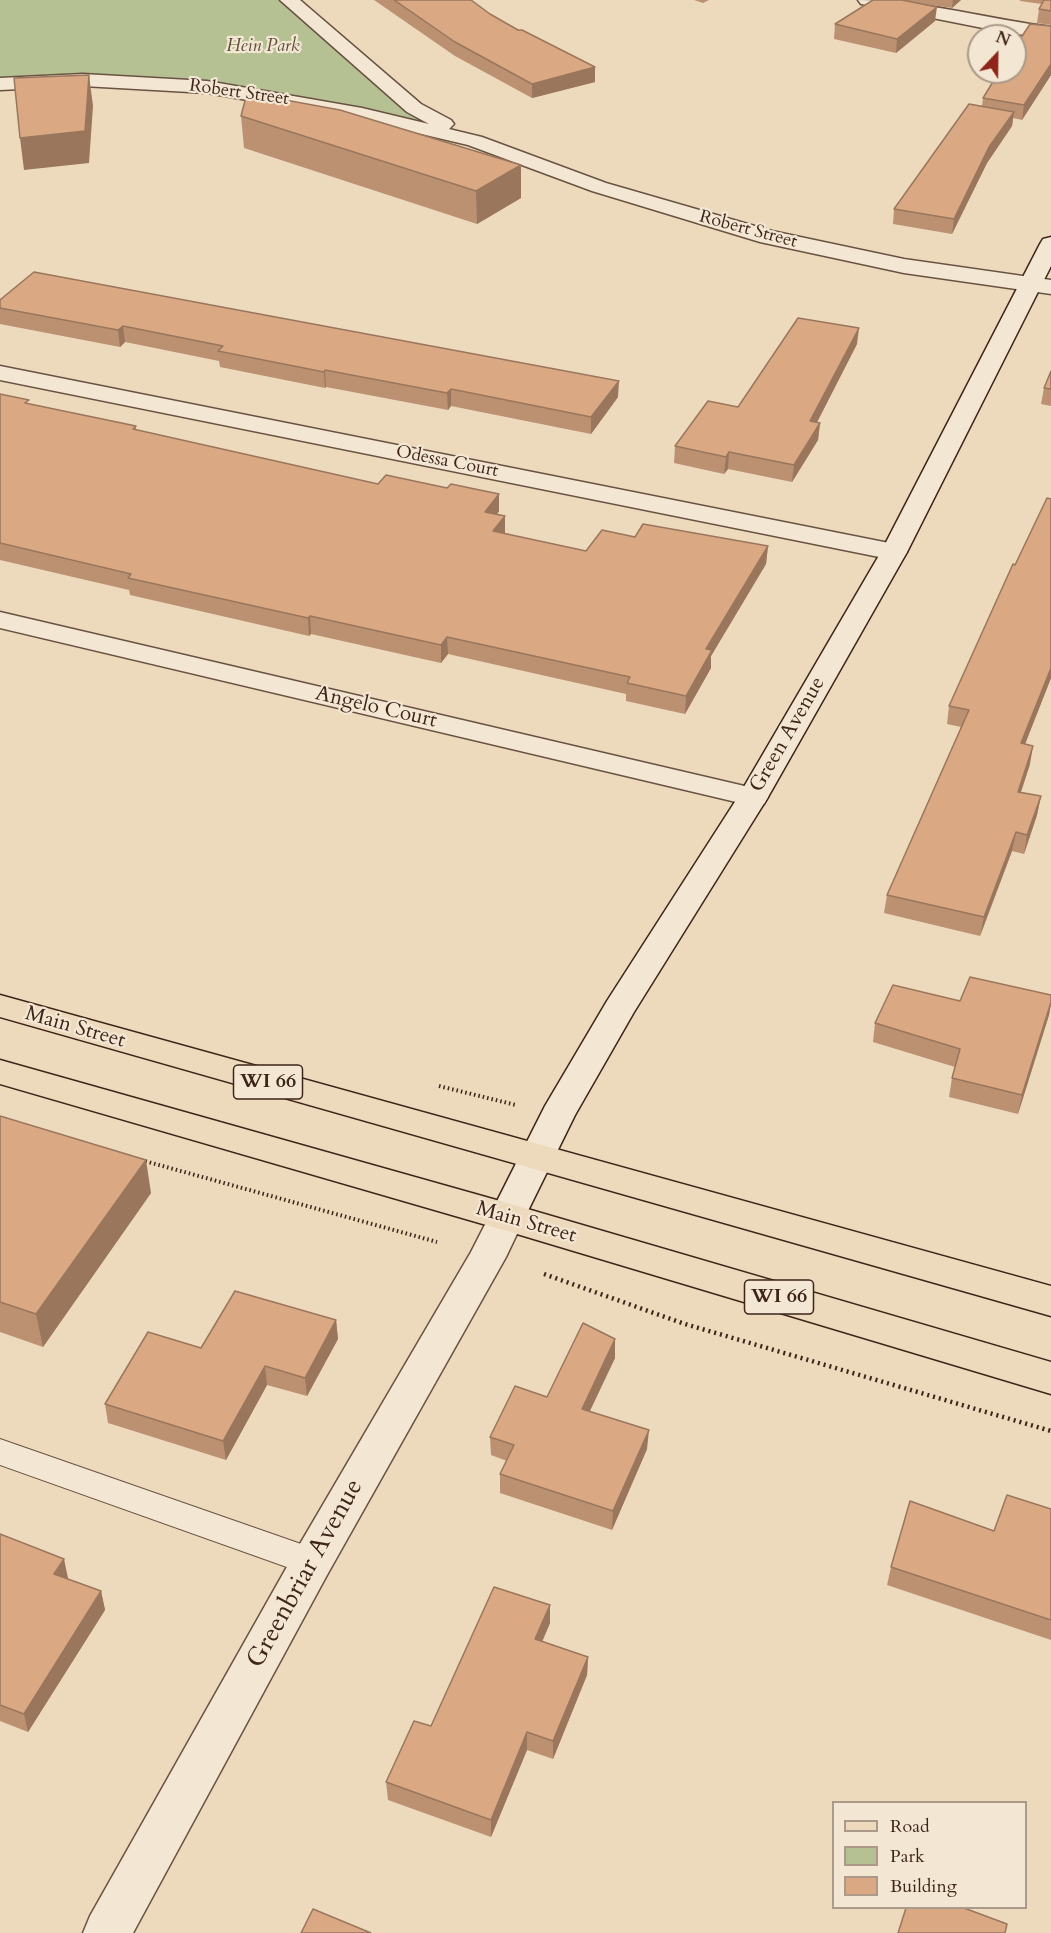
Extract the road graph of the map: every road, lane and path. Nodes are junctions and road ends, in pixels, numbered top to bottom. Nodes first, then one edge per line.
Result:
1 (289, 0) edge
2 (867, 0) edge
3 (1051, 33) edge
4 (0, 84) edge
5 (475, 141) junction
6 (1051, 244) edge
7 (1040, 286) edge
8 (0, 373) edge
9 (894, 552) junction
10 (0, 620) edge
11 (753, 797) junction
12 (0, 1006) edge
13 (0, 1072) edge
14 (135, 1158) edge
15 (536, 1158) junction
16 (507, 1217) junction
17 (437, 1242) dead end
18 (544, 1274) dead end
19 (1051, 1301) edge
20 (1051, 1378) edge
21 (1051, 1431) edge
22 (0, 1452) edge
23 (312, 1562) junction
24 (107, 1933) edge

1 - 5 street, Robert Street
2 - 3 street
4 - 5 street, Robert Street
5 - 7 street, Robert Street
6 - 7 street, Green Avenue
7 - 9 street, Green Avenue
8 - 9 street, Odessa Court
9 - 11 street, Green Avenue
10 - 11 street, Angelo Court
11 - 15 street, Green Avenue
12 - 15 main road, Main Street / WI 66
13 - 16 main road, Main Street / WI 66
14 - 17 path
15 - 16 street, Green Avenue
15 - 19 main road, Main Street / WI 66
16 - 20 main road, Main Street / WI 66
16 - 23 street, Greenbriar Avenue
18 - 21 path
22 - 23 lane
23 - 24 street, Greenbriar Avenue

